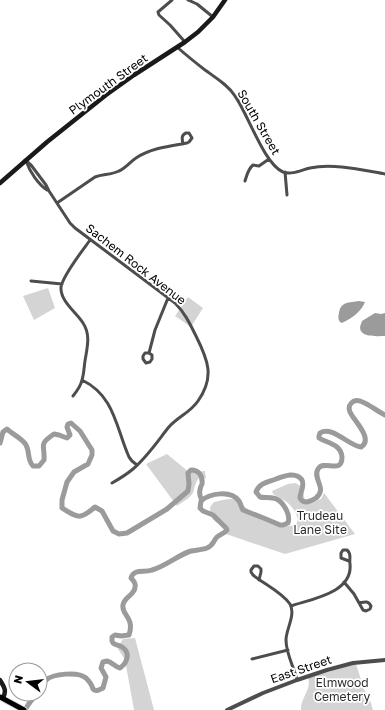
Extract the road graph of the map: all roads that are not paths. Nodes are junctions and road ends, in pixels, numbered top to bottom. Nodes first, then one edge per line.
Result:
1 (172, 0) edge
2 (188, 0) edge
3 (225, 0) edge
4 (213, 17) junction
5 (185, 42) junction
6 (177, 47) junction
7 (182, 144) dead end
8 (269, 159) junction
9 (25, 160) junction
10 (285, 172) junction
11 (385, 174) edge
12 (245, 181) dead end
13 (0, 182) edge
14 (287, 195) dead end
15 (57, 203) junction
16 (90, 240) junction
17 (31, 281) dead end
18 (62, 284) junction
19 (168, 298) junction
20 (149, 353) dead end
21 (82, 380) junction
22 (73, 396) dead end
23 (137, 465) junction
24 (112, 483) dead end
25 (349, 562) dead end
26 (259, 580) junction
27 (344, 582) junction
28 (359, 603) dead end
29 (291, 606) junction
30 (288, 650) junction
31 (252, 659) dead end
32 (385, 660) edge
33 (0, 680) edge
34 (297, 680) junction
35 (2, 698) edge
36 (22, 709) edge
37 (227, 710) edge

1 - 5 street
2 - 4 street
3 - 4 main road, Plymouth Street
4 - 5 main road, Plymouth Street
5 - 6 main road, Plymouth Street
6 - 8 street, South Street
6 - 9 main road, Plymouth Street
7 - 15 street
8 - 10 street, South Street
8 - 12 street
9 - 13 main road, Plymouth Street
9 - 15 street, Sachem Rock Avenue
10 - 11 street
10 - 14 street
15 - 16 street, Sachem Rock Avenue
16 - 18 street
16 - 19 street, Sachem Rock Avenue
17 - 18 street
18 - 21 street
19 - 20 street
19 - 23 street, Sachem Rock Avenue
21 - 22 street
21 - 23 street
23 - 24 street, Sachem Rock Avenue
25 - 27 street
26 - 26 street
26 - 29 street
27 - 28 street
27 - 29 street
29 - 30 street
30 - 31 street
30 - 34 street
32 - 34 street, East Street
33 - 35 main road
34 - 37 street, East Street
35 - 36 main road

